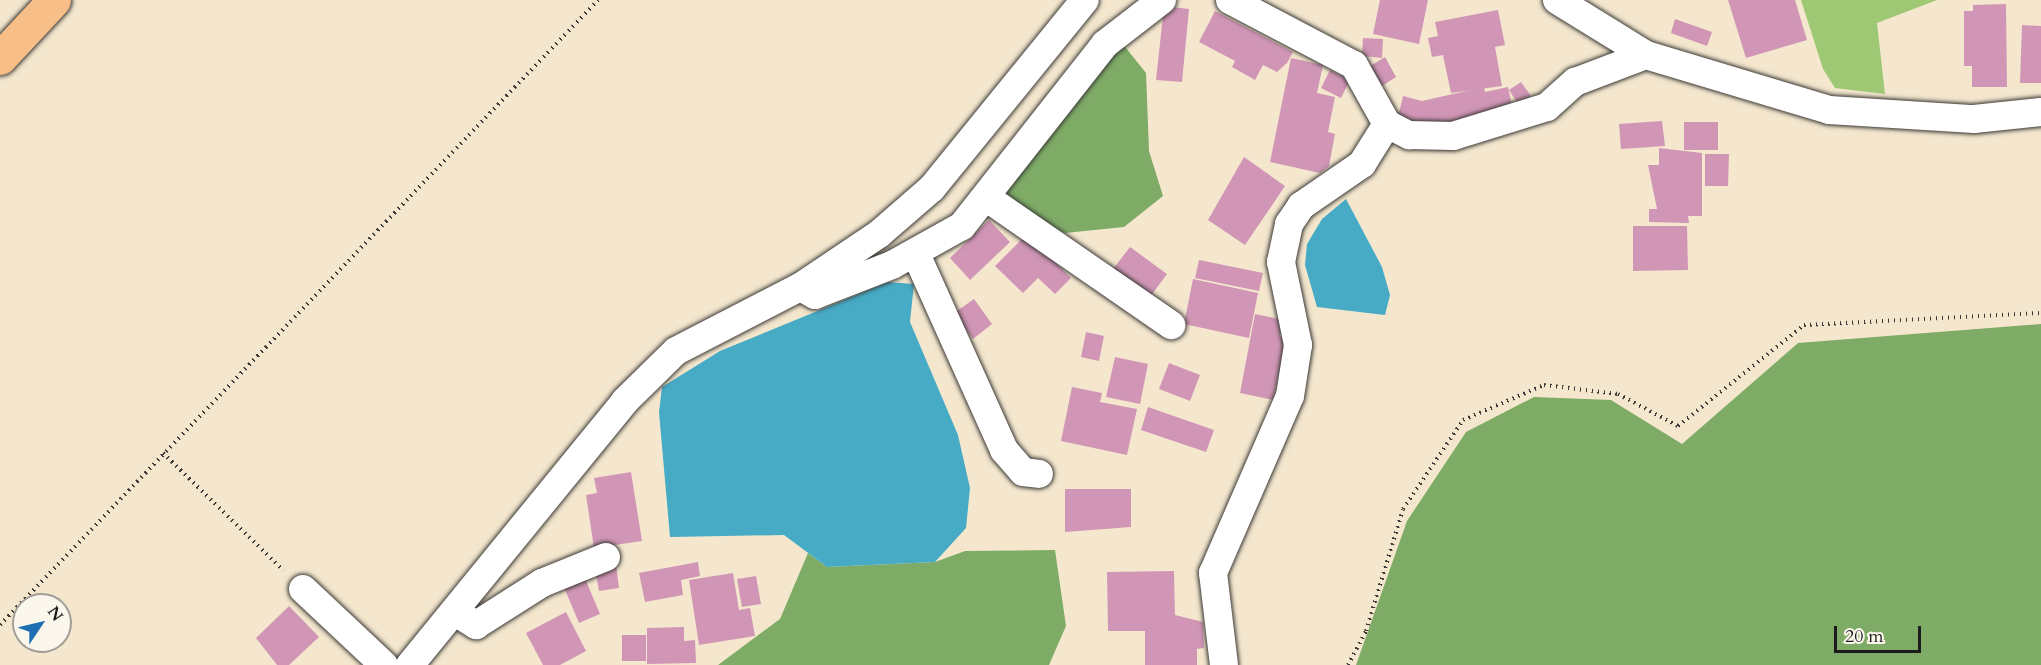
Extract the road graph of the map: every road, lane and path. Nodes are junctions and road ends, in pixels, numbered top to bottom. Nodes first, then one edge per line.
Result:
1 (54, 0) edge
2 (597, 0) edge
3 (1085, 0) edge
4 (1162, 0) edge
5 (1230, 0) edge
6 (1557, 0) edge
7 (1646, 55) junction
8 (0, 58) edge
9 (2041, 112) edge
10 (1387, 124) junction
11 (987, 198) junction
12 (916, 254) junction
13 (800, 287) junction
14 (2041, 313) edge
15 (1171, 325) dead end
16 (163, 453) junction
17 (1039, 474) dead end
18 (606, 557) dead end
19 (303, 589) joint
20 (455, 612) junction
21 (0, 625) edge
22 (384, 665) edge
23 (410, 665) edge
24 (1224, 665) edge
25 (1348, 665) edge

1 - 8 main road
2 - 16 path
3 - 13 street
4 - 11 street
5 - 10 street
6 - 7 street
7 - 9 street
7 - 10 street
10 - 24 street
11 - 12 street
11 - 15 street
12 - 13 street
12 - 17 street
13 - 20 street
14 - 25 path
16 - 19 path
16 - 21 path
18 - 20 street
19 - 22 street
20 - 23 street

